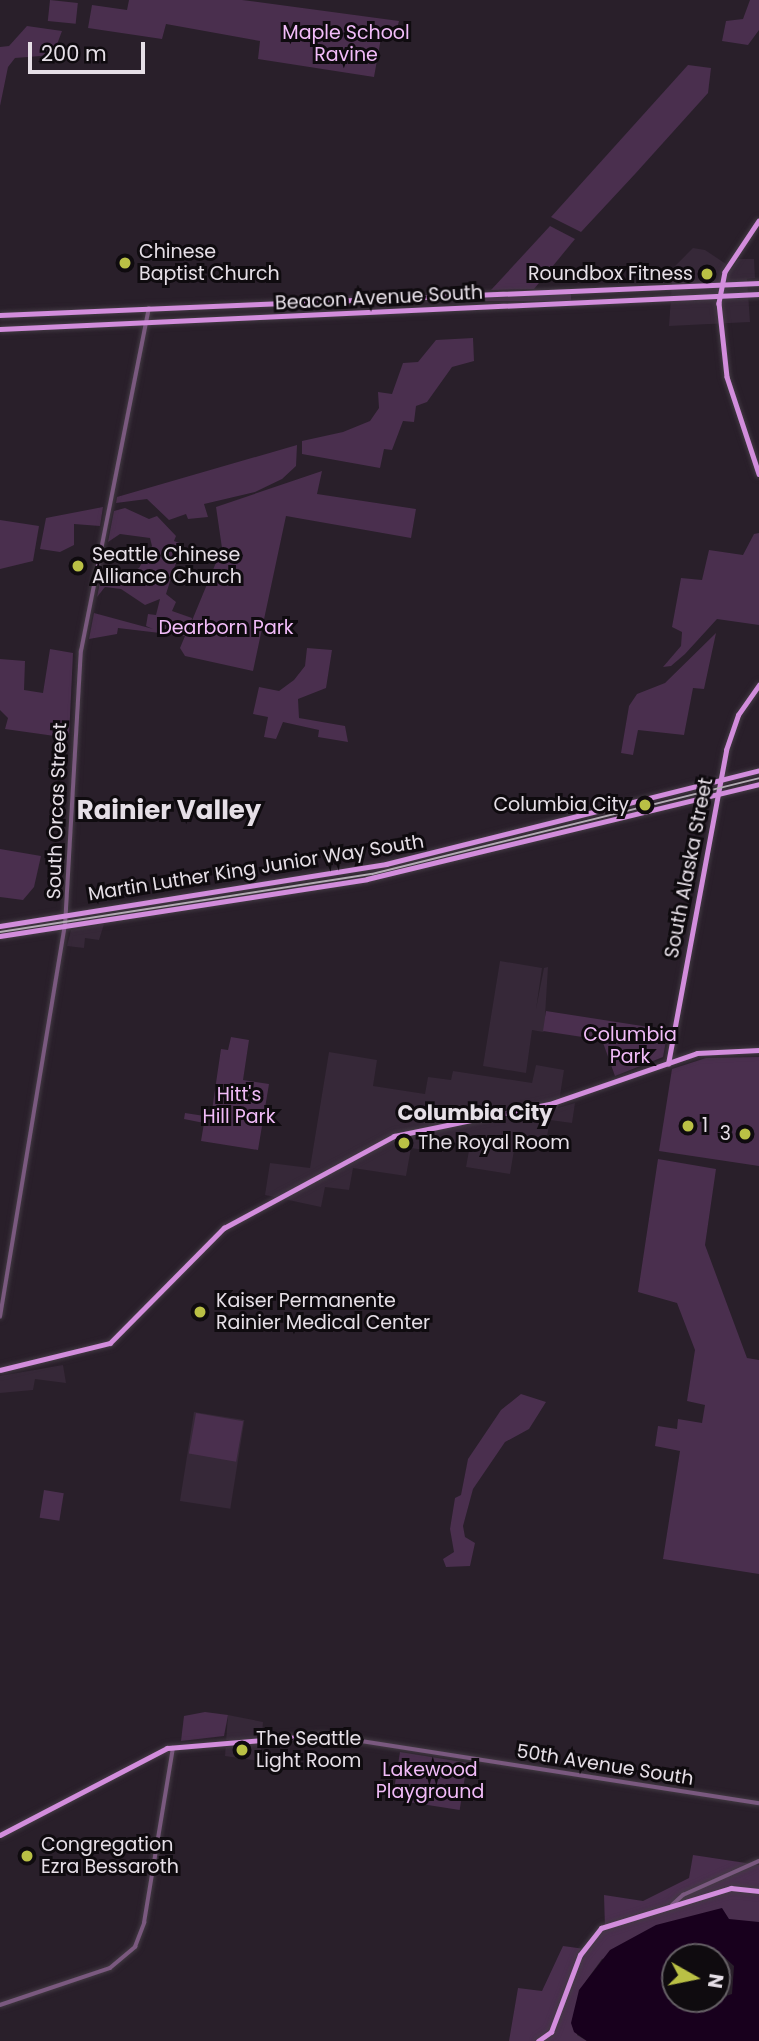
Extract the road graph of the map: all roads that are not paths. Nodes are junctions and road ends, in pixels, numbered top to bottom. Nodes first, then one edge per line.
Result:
1 (759, 221) edge
2 (725, 272) junction
3 (721, 283) junction
4 (759, 283) edge
5 (735, 284) junction
6 (759, 294) edge
7 (719, 296) junction
8 (149, 309) junction
9 (0, 315) edge
10 (147, 322) junction
11 (0, 330) edge
12 (759, 474) edge
13 (759, 685) edge
14 (759, 770) edge
15 (720, 779) junction
16 (759, 784) edge
17 (717, 795) junction
18 (66, 914) junction
19 (0, 926) edge
20 (65, 926) junction
21 (0, 936) edge
22 (759, 1049) edge
23 (668, 1064) junction
24 (0, 1317) edge
25 (0, 1370) edge
26 (323, 1735) joint
27 (173, 1748) junction
28 (759, 1803) edge
29 (0, 1835) edge
30 (759, 1861) edge
31 (759, 1891) edge
32 (672, 1905) junction
33 (0, 2005) edge
34 (538, 2041) edge

1 - 2 main road
2 - 3 main road
2 - 5 main road
3 - 5 main road, Beacon Avenue South
3 - 7 main road
3 - 8 main road, Beacon Avenue South
4 - 5 main road, Beacon Avenue South
6 - 7 main road, Beacon Avenue South
7 - 10 main road, Beacon Avenue South
7 - 12 main road
8 - 9 main road, Beacon Avenue South
8 - 10 street, South Orcas Street
10 - 11 main road, Beacon Avenue South
10 - 18 street, South Orcas Street
13 - 15 main road, South Alaska Street
14 - 15 main road, Martin Luther King Junior Way South
15 - 17 main road, South Alaska Street
15 - 18 main road, Martin Luther King Junior Way South
16 - 17 main road, Martin Luther King Junior Way South
17 - 20 main road, Martin Luther King Junior Way South
17 - 23 main road, South Alaska Street
18 - 19 main road, Martin Luther King Junior Way South
18 - 20 street, South Orcas Street
20 - 21 main road, Martin Luther King Junior Way South
20 - 24 street, South Orcas Street
22 - 23 main road
23 - 25 main road
26 - 27 main road
26 - 28 street, 50th Avenue South
27 - 29 main road
27 - 33 street
30 - 32 street
31 - 32 main road
32 - 34 main road

